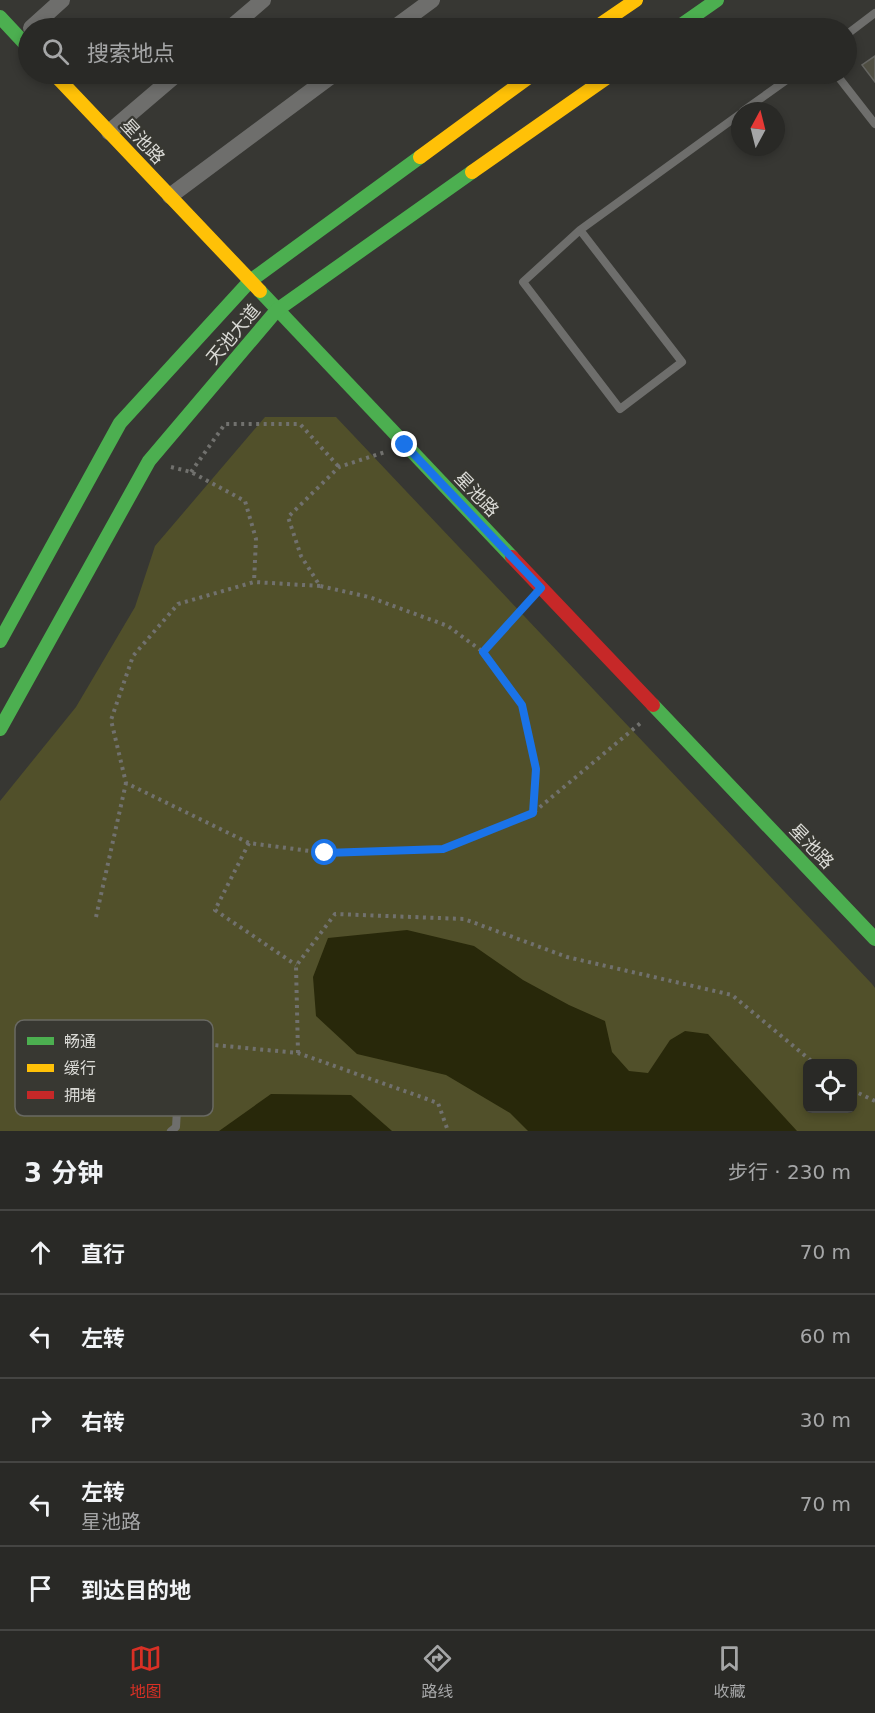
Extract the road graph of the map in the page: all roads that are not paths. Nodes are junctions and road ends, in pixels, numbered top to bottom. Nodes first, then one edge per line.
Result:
1 (62, 0) edge
2 (263, 0) edge
3 (432, 0) edge
4 (636, 0) edge
5 (717, 0) edge
6 (875, 13) edge
7 (0, 17) edge
8 (44, 18) edge
9 (242, 18) edge
10 (408, 18) edge
11 (610, 18) edge
12 (691, 18) edge
13 (857, 27) edge
14 (18, 30) edge
15 (63, 84) edge
16 (165, 84) edge
17 (321, 84) edge
18 (519, 84) edge
19 (598, 84) edge
20 (781, 84) edge
21 (844, 84) edge
22 (756, 102) edge
23 (731, 120) edge
24 (875, 124) edge
25 (109, 132) junction
26 (170, 196) junction
27 (580, 230) junction
28 (250, 281) junction
29 (277, 310) junction
30 (0, 640) edge
31 (0, 729) edge
32 (875, 939) edge
33 (177, 1116) edge
34 (171, 1131) edge

1 - 8 street
2 - 9 street
3 - 10 street
4 - 11 main road
5 - 12 main road
6 - 13 lane
7 - 14 main road
15 - 25 main road, 星池路
16 - 25 street
17 - 26 street
18 - 28 main road, 天池大道
19 - 29 main road, 天池大道
20 - 22 lane
21 - 24 lane
23 - 27 lane
25 - 26 main road, 星池路
26 - 28 main road, 星池路
27 - 27 lane
28 - 29 main road, 星池路
28 - 30 main road, 天池大道
29 - 31 main road, 天池大道
29 - 32 main road, 星池路
33 - 34 lane

